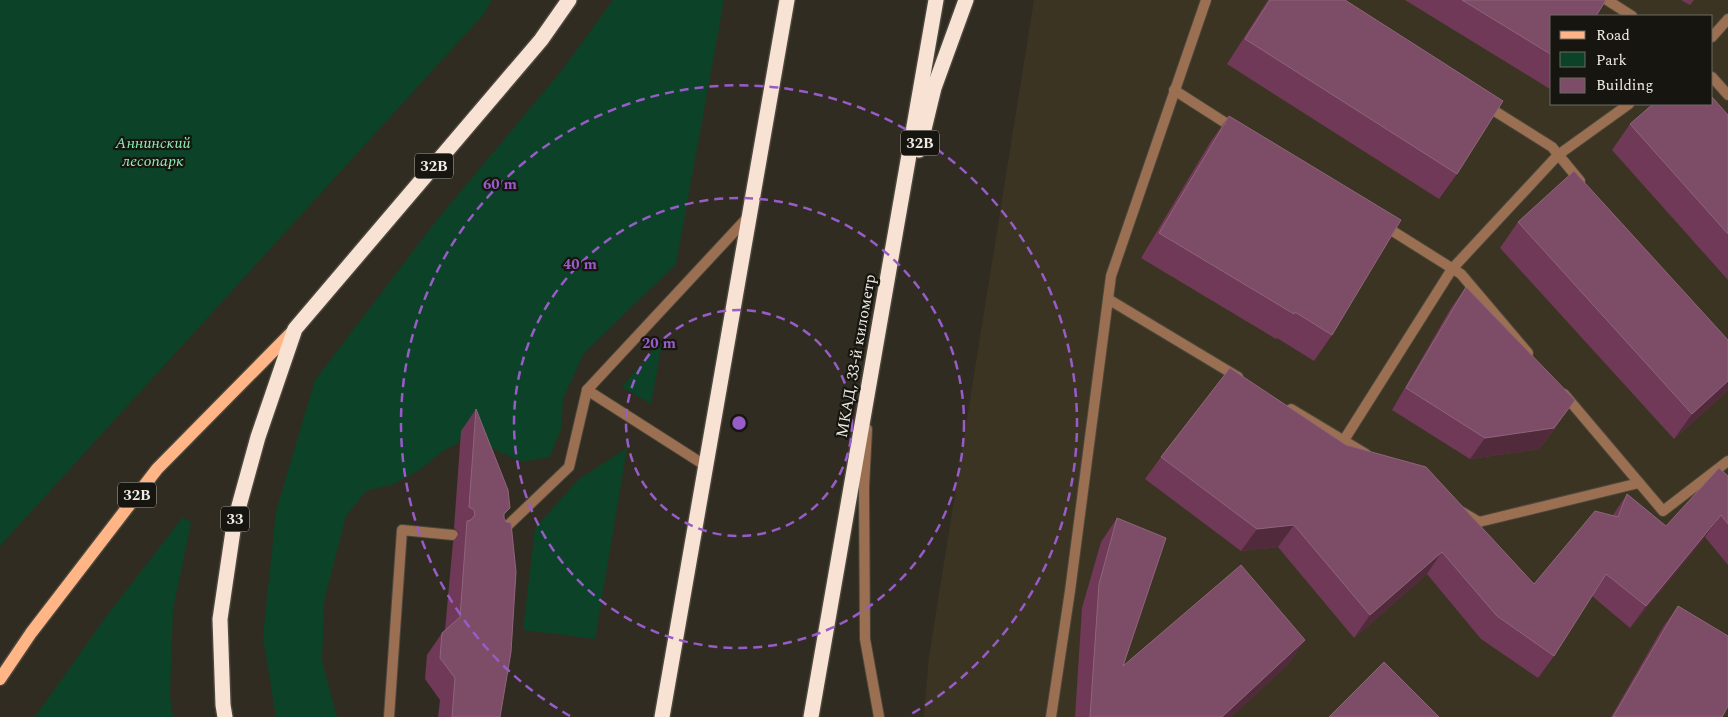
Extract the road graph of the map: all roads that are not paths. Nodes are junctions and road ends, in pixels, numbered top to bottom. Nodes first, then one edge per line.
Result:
1 (570, 0) edge
2 (787, 0) edge
3 (936, 0) edge
4 (966, 0) edge
5 (1206, 0) edge
6 (1608, 0) edge
7 (1630, 15) edge
8 (1728, 19) edge
9 (1713, 36) edge
10 (1713, 78) edge
11 (1174, 90) junction
12 (1728, 95) edge
13 (1478, 100) edge
14 (1628, 105) edge
15 (1242, 134) edge
16 (1558, 155) junction
17 (1584, 185) edge
18 (749, 216) junction
19 (1376, 220) edge
20 (1452, 269) junction
21 (885, 290) junction
22 (1108, 299) junction
23 (295, 329) junction
24 (1538, 364) edge
25 (869, 381) junction
26 (1251, 385) edge
27 (1557, 386) edge
28 (587, 390) junction
29 (1284, 405) edge
30 (1344, 440) junction
31 (1378, 460) edge
32 (1728, 461) edge
33 (706, 466) junction
34 (1639, 483) junction
35 (1454, 506) edge
36 (453, 535) dead end
37 (496, 538) edge
38 (0, 679) edge
39 (225, 717) edge
40 (389, 717) edge
41 (662, 717) edge
42 (811, 717) edge
43 (879, 717) edge
44 (1051, 717) edge

1 - 23 highway, 32B
2 - 18 highway
3 - 21 highway, МКАД, 33-й километр
4 - 21 highway, 32B
5 - 11 street
6 - 7 street
8 - 9 street
10 - 12 street
11 - 15 street
11 - 22 street
13 - 16 street
14 - 16 street
16 - 17 street
16 - 20 street
18 - 28 street
18 - 33 highway
19 - 20 street
20 - 24 street
20 - 30 street
21 - 25 highway, МКАД, 33-й километр
22 - 26 street
22 - 44 street
23 - 38 main road, 32B
23 - 39 highway, 33
25 - 42 highway, МКАД, 33-й километр
25 - 43 street
27 - 34 street
28 - 33 street
28 - 37 street
29 - 30 street
30 - 31 street
32 - 34 street
33 - 41 highway
34 - 35 street
36 - 40 street

